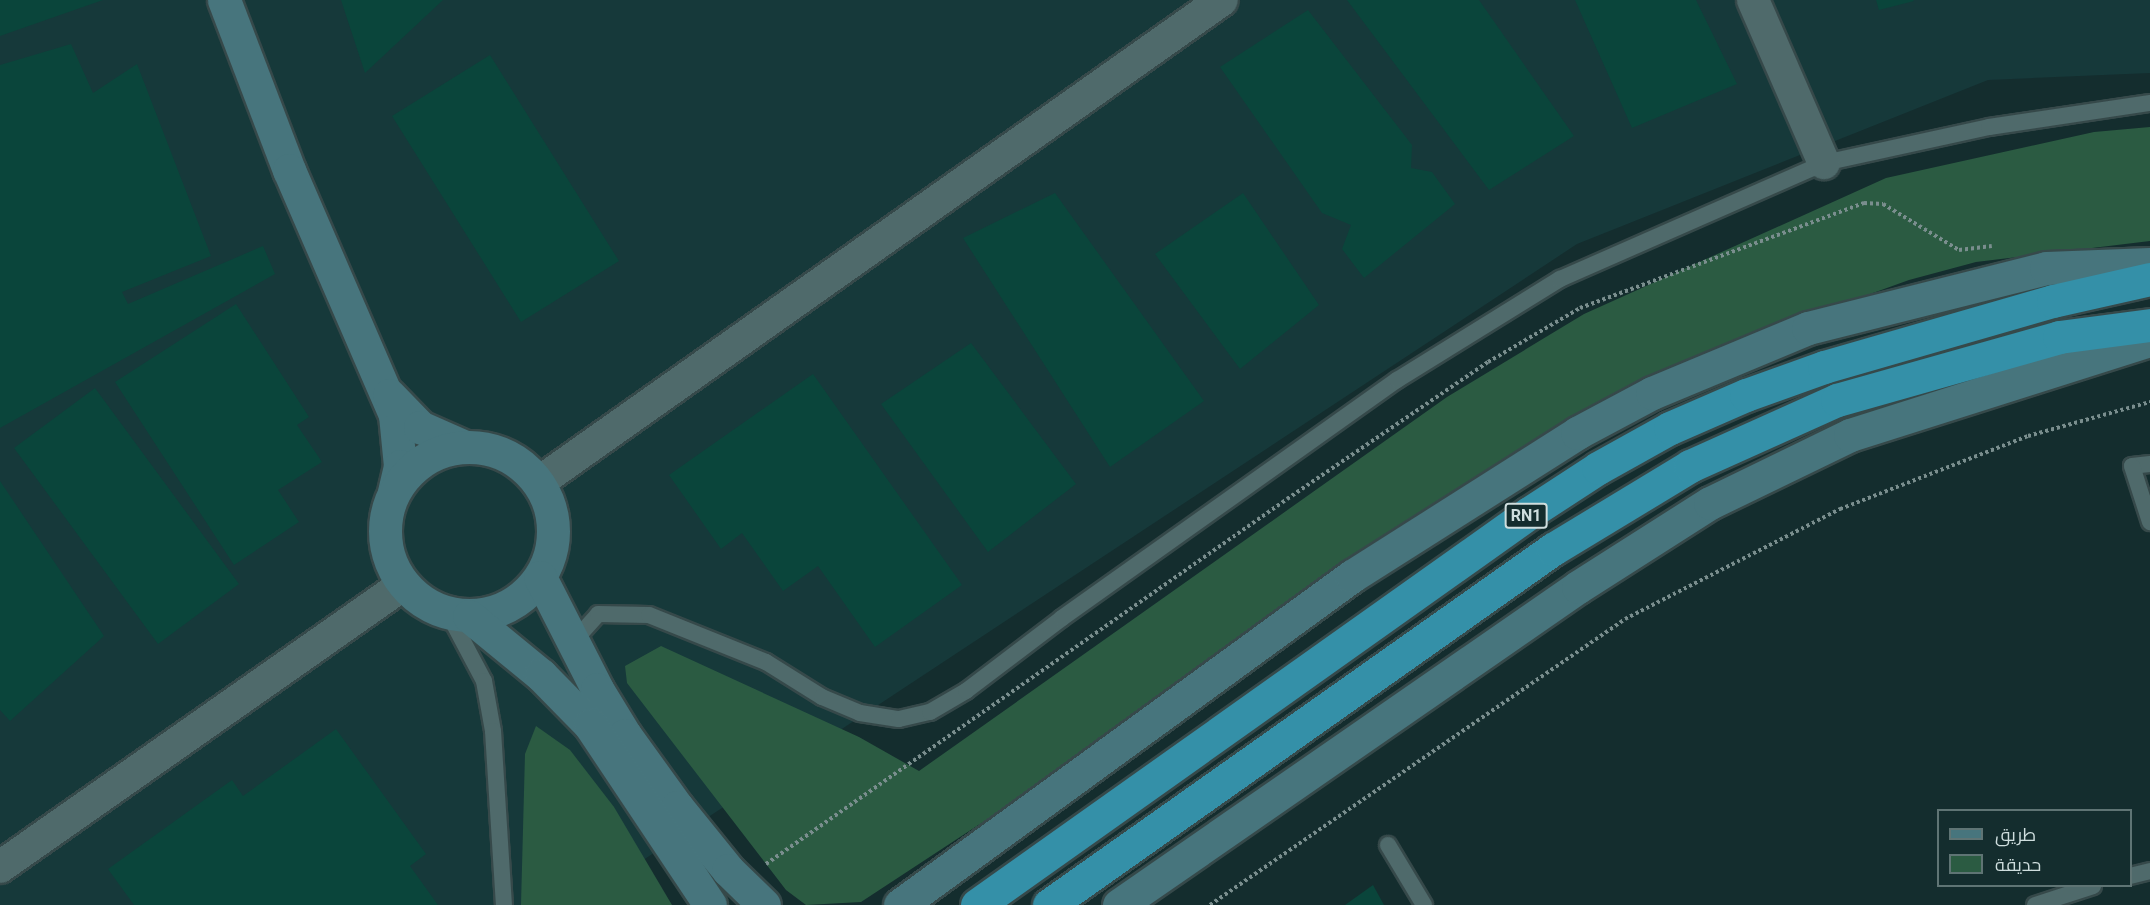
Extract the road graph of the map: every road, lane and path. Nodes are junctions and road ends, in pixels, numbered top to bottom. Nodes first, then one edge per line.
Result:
1 (224, 0) edge
2 (1221, 0) edge
3 (1753, 0) edge
4 (2150, 103) edge
5 (1824, 163) junction
6 (2005, 244) dead end
7 (2150, 264) edge
8 (2150, 279) edge
9 (2150, 325) edge
10 (2150, 340) edge
11 (385, 391) junction
12 (2150, 402) edge
13 (465, 447) junction
14 (2150, 464) edge
15 (538, 483) junction
16 (394, 491) junction
17 (2150, 522) edge
18 (540, 577) junction
19 (403, 585) junction
20 (458, 614) junction
21 (574, 641) junction
22 (1388, 845) dead end
23 (1, 865) edge
24 (2150, 871) edge
25 (2132, 876) edge
26 (741, 882) junction
27 (2087, 887) edge
28 (504, 905) edge
29 (710, 905) edge
30 (764, 905) edge
31 (900, 905) edge
32 (977, 905) edge
33 (1050, 905) edge
34 (1119, 905) edge
35 (1210, 905) edge
36 (1424, 905) edge
37 (2035, 905) edge

1 - 11 street
2 - 15 street
3 - 5 street
4 - 5 lane
5 - 21 lane
6 - 26 path
7 - 31 street
8 - 32 highway, RN1
9 - 33 highway, RN1
10 - 34 street
11 - 13 street
11 - 16 street
12 - 35 path
13 - 15 street
13 - 16 street
14 - 17 lane
15 - 18 street
16 - 19 street
18 - 20 street
18 - 21 street
19 - 20 street
19 - 23 street
20 - 28 lane
20 - 29 street
21 - 26 street
22 - 36 lane
24 - 25 lane
26 - 30 street
27 - 37 lane

